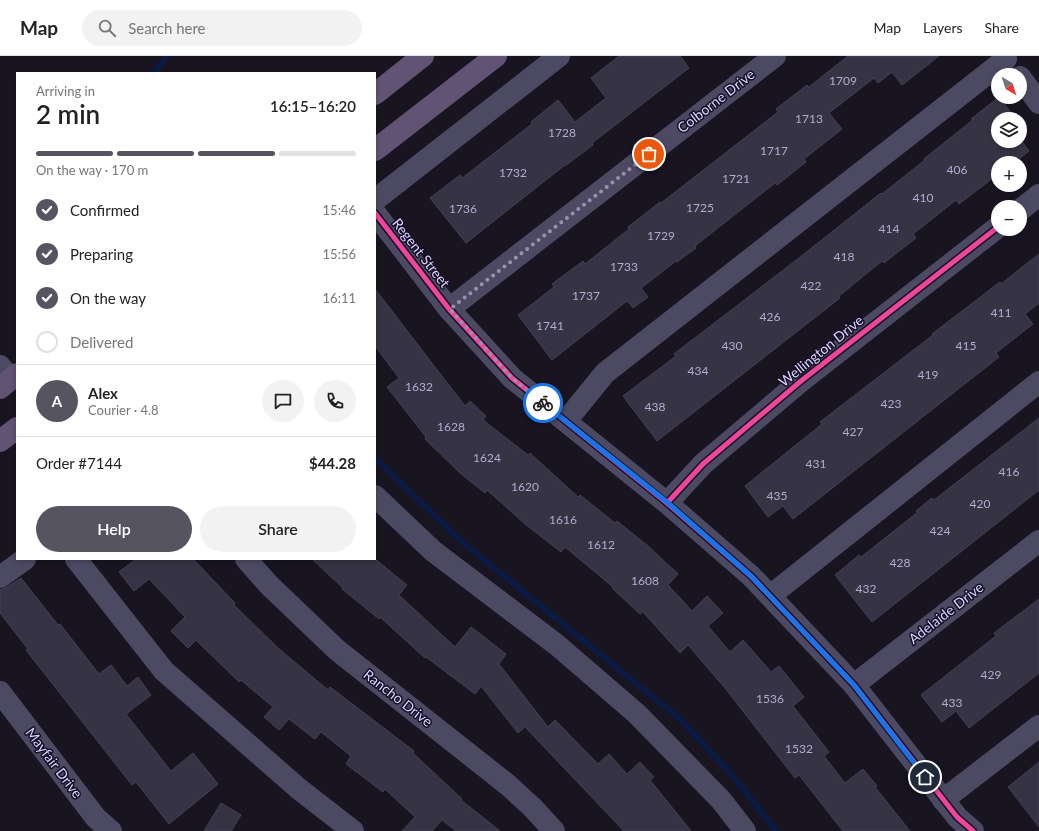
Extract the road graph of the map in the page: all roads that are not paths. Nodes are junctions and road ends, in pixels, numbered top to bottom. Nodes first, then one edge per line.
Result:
1 (423, 56) edge
2 (496, 56) edge
3 (559, 56) edge
4 (775, 56) edge
5 (1009, 63) edge
6 (1027, 87) edge
7 (376, 93) edge
8 (1039, 103) edge
9 (376, 149) edge
10 (1039, 195) edge
11 (376, 199) edge
12 (1027, 204) edge
13 (376, 213) edge
14 (991, 232) edge
15 (450, 309) junction
16 (1039, 382) edge
17 (566, 421) junction
18 (16, 429) edge
19 (0, 441) edge
20 (376, 497) edge
21 (667, 502) junction
22 (1039, 541) edge
23 (24, 560) edge
24 (77, 560) edge
25 (247, 560) edge
26 (0, 577) edge
27 (770, 596) junction
28 (854, 685) junction
29 (0, 692) edge
30 (1039, 726) edge
31 (943, 800) junction
32 (111, 831) edge
33 (353, 831) edge
34 (554, 831) edge
35 (745, 831) edge
36 (973, 831) edge

1 - 7 main road
2 - 9 main road
3 - 11 street
4 - 15 street, Colborne Drive
5 - 17 street
6 - 8 street
10 - 12 street
13 - 15 street, Regent Street
14 - 21 street, Wellington Drive
15 - 17 street, Regent Street
16 - 27 street
17 - 21 street, Regent Street
18 - 19 main road
20 - 35 street
21 - 27 street, Regent Street
22 - 28 street, Adelaide Drive
23 - 26 street
24 - 33 street
25 - 34 street, Rancho Drive
27 - 28 street, Regent Street
28 - 31 street, Regent Street
29 - 32 street, Mayfair Drive
30 - 31 street
31 - 36 street, Regent Street

